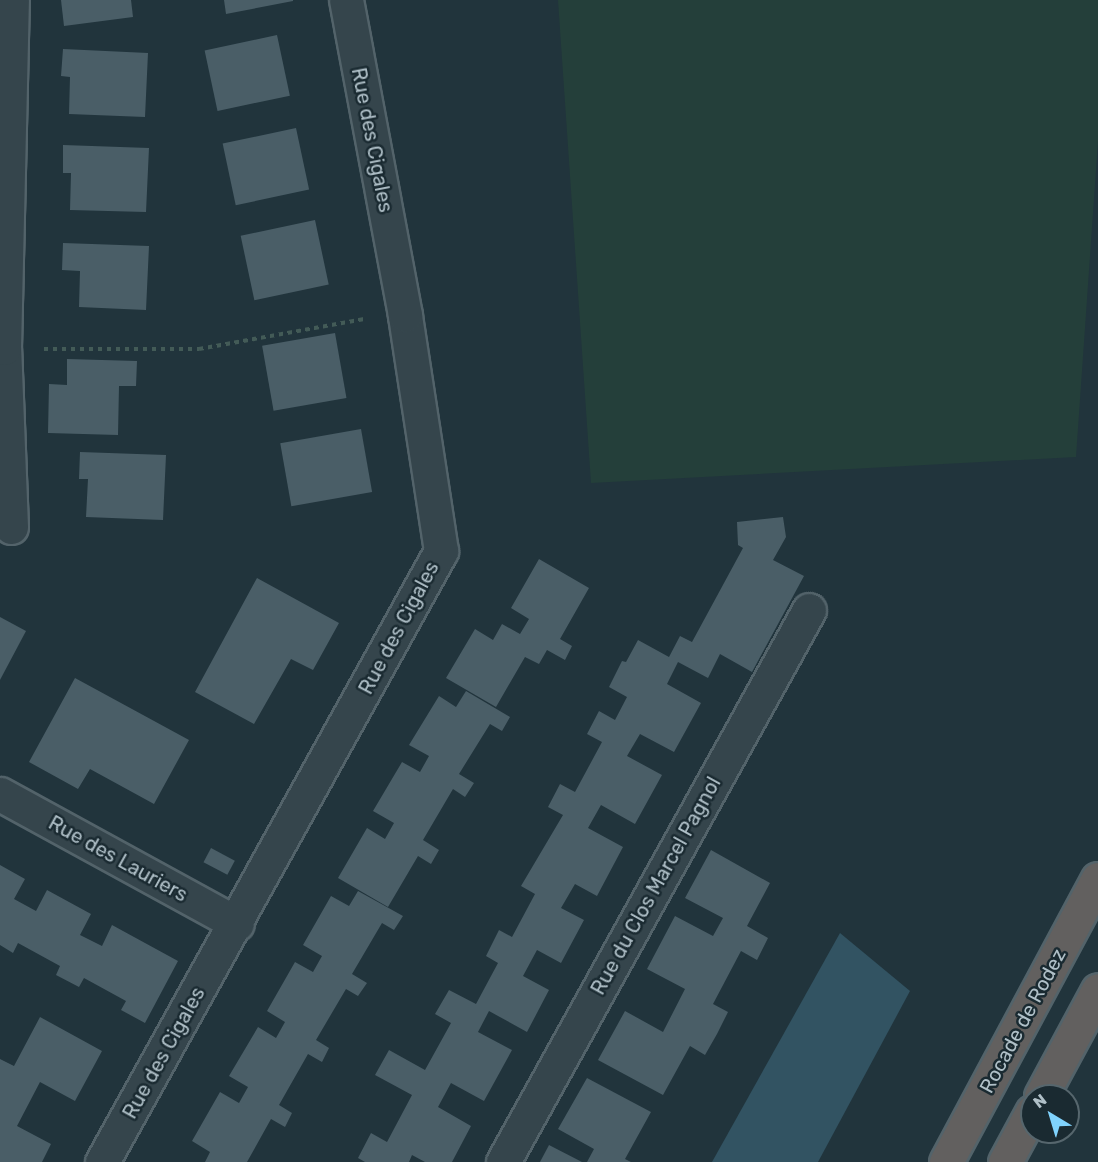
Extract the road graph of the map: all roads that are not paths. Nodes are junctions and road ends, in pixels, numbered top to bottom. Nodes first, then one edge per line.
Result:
1 (12, 0) edge
2 (346, 0) edge
3 (11, 527) dead end
4 (809, 610) dead end
5 (0, 794) edge
6 (1098, 879) edge
7 (237, 924) junction
8 (1098, 990) edge
9 (1019, 1030) junction
10 (1047, 1084) edge
11 (1020, 1134) edge
12 (102, 1162) edge
13 (503, 1162) edge
14 (936, 1162) edge
15 (946, 1162) edge
16 (1005, 1162) edge

1 - 3 street
2 - 7 street, Rue des Cigales
4 - 13 street, Rue du Clos Marcel Pagnol
5 - 7 street, Rue des Lauriers
6 - 9 highway, Rocade de Rodez
7 - 12 street, Rue des Cigales
8 - 10 highway
9 - 14 highway
9 - 15 highway, Rocade de Rodez
11 - 16 highway

